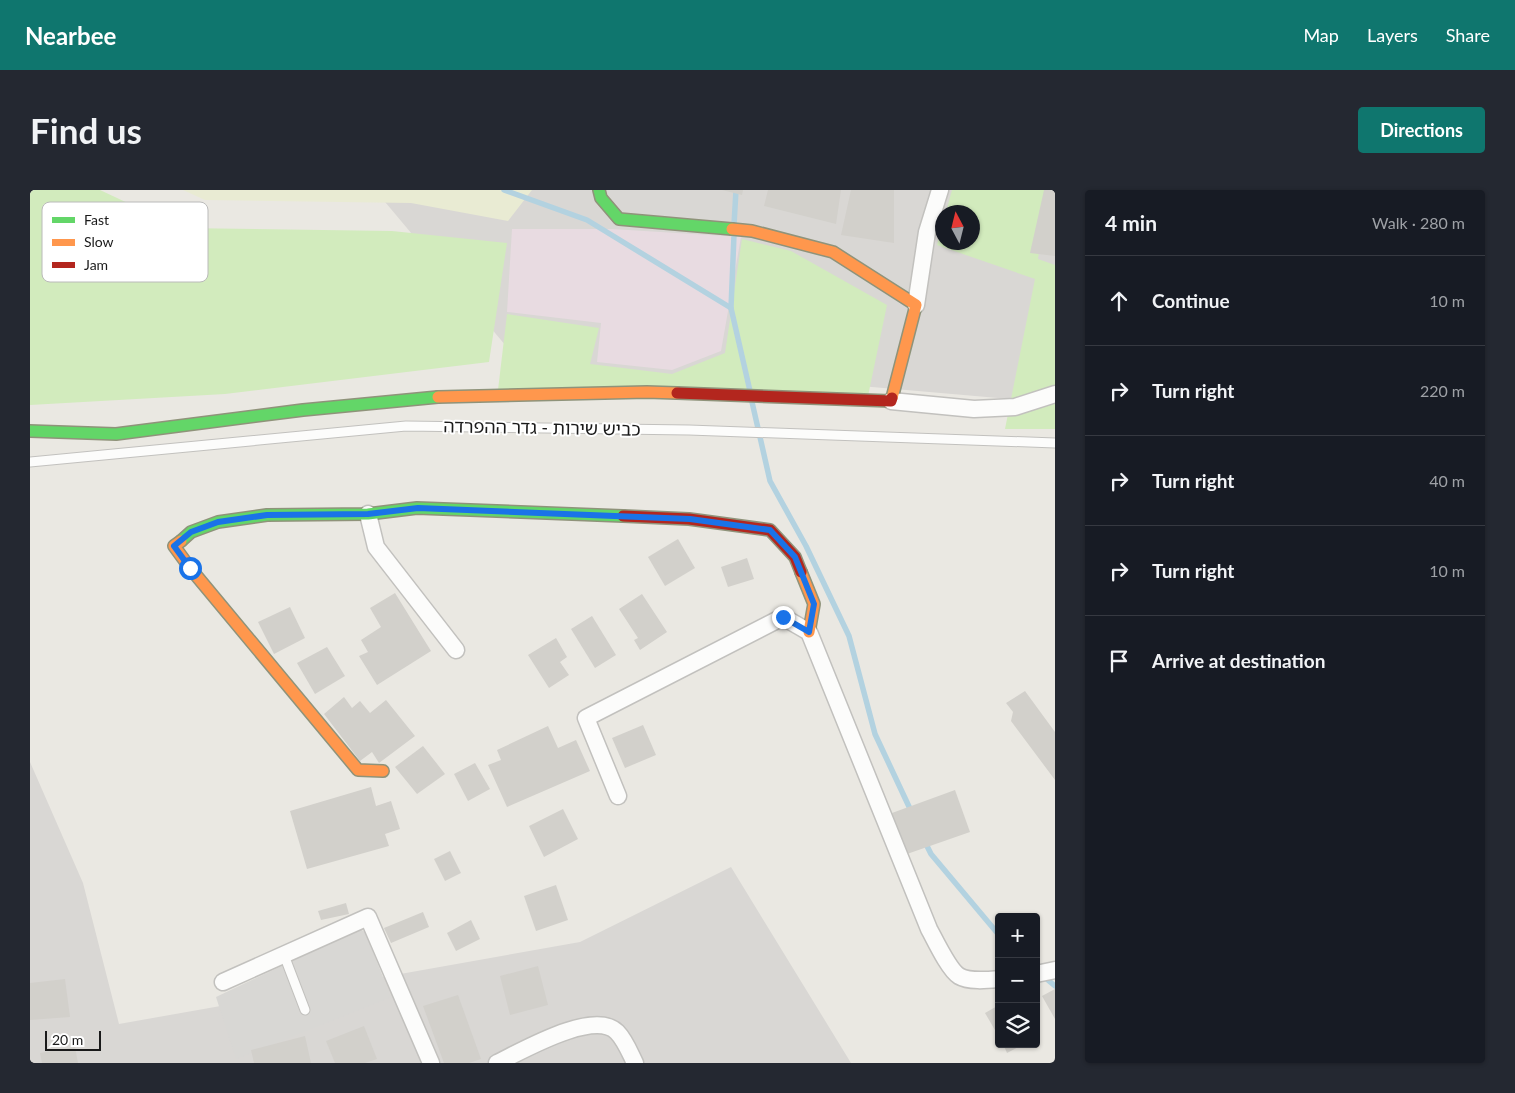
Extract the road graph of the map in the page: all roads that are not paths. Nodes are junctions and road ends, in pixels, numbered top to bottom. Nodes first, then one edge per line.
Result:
1 (599, 190) edge
2 (940, 190) edge
3 (916, 304) junction
4 (1055, 394) edge
5 (891, 401) junction
6 (30, 431) edge
7 (1055, 443) edge
8 (30, 462) edge
9 (368, 514) junction
10 (809, 632) junction
11 (456, 650) dead end
12 (383, 771) dead end
13 (618, 796) dead end
14 (284, 954) junction
15 (1055, 970) edge
16 (1040, 973) edge
17 (995, 979) edge
18 (223, 982) dead end
19 (305, 1010) dead end
20 (431, 1063) edge
21 (497, 1063) edge
22 (635, 1063) edge

1 - 3 street
2 - 3 street
3 - 5 street
4 - 5 street
5 - 6 street
7 - 8 lane, כביש שירות - גדר ההפרדה
9 - 10 street
9 - 11 street
9 - 12 street
10 - 13 street
10 - 17 street
14 - 18 street
14 - 19 lane
14 - 20 street
15 - 16 street
21 - 22 street

